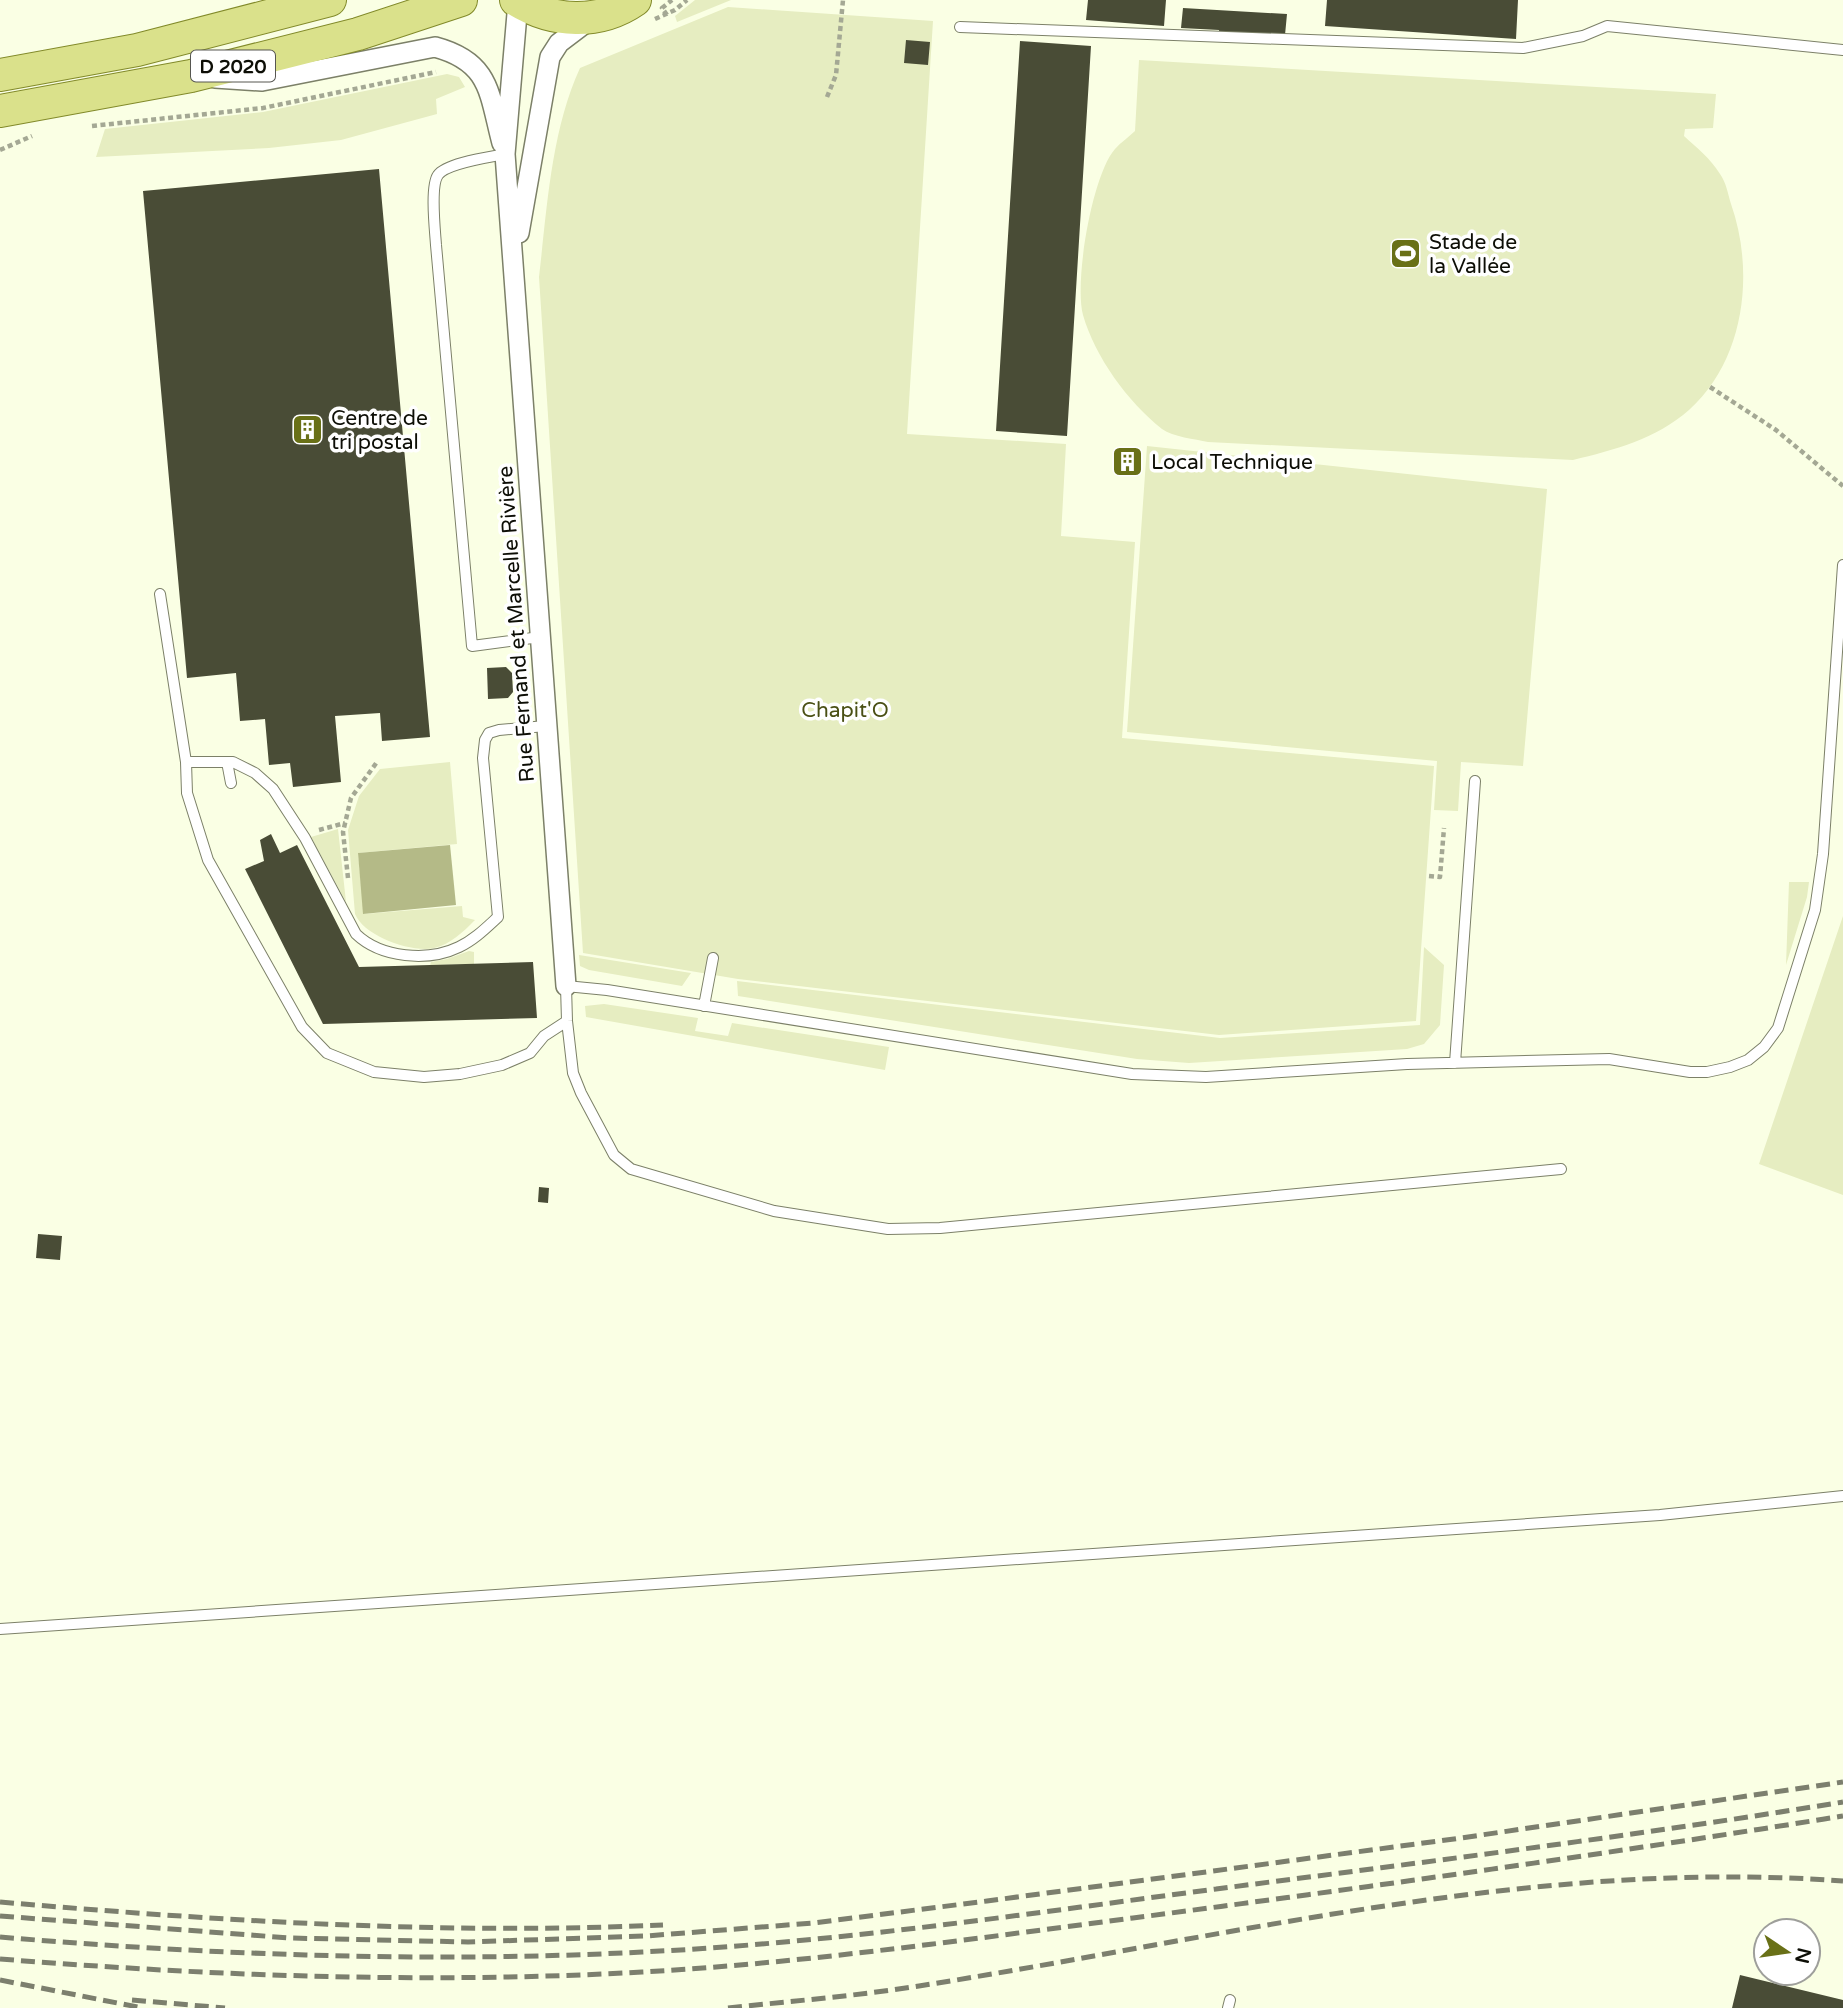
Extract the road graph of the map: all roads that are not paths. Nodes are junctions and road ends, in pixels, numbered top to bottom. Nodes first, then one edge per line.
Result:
1 (330, 0) edge
2 (461, 0) edge
3 (635, 0) edge
4 (517, 1) edge
5 (593, 18) junction
6 (960, 27) dead end
7 (1843, 50) edge
8 (0, 75) edge
9 (191, 76) junction
10 (0, 111) edge
11 (505, 154) junction
12 (514, 258) junction
13 (1843, 565) edge
14 (160, 594) dead end
15 (540, 637) junction
16 (546, 726) junction
17 (186, 762) junction
18 (227, 762) junction
19 (1475, 781) dead end
20 (231, 783) dead end
21 (713, 958) dead end
22 (566, 986) junction
23 (704, 1006) junction
24 (567, 1021) junction
25 (1455, 1063) junction
26 (1561, 1169) dead end
27 (1843, 1496) edge
28 (0, 1629) edge

1 - 8 main road, D 2020
2 - 9 main road, D 2020
3 - 5 main road
4 - 5 main road
4 - 11 street, Rue Fernand et Marcelle Rivière
5 - 12 street, Rue Fernand et Marcelle Rivière
6 - 7 lane
9 - 10 main road, D 2020
9 - 11 street
11 - 12 street, Rue Fernand et Marcelle Rivière
11 - 15 lane
12 - 15 street, Rue Fernand et Marcelle Rivière
13 - 25 lane
14 - 17 lane
15 - 16 street, Rue Fernand et Marcelle Rivière
16 - 18 lane
16 - 22 street, Rue Fernand et Marcelle Rivière
17 - 18 lane
17 - 24 lane
18 - 20 lane
19 - 25 lane
21 - 23 lane
22 - 23 lane
22 - 24 lane
23 - 25 lane
24 - 26 lane
27 - 28 lane

